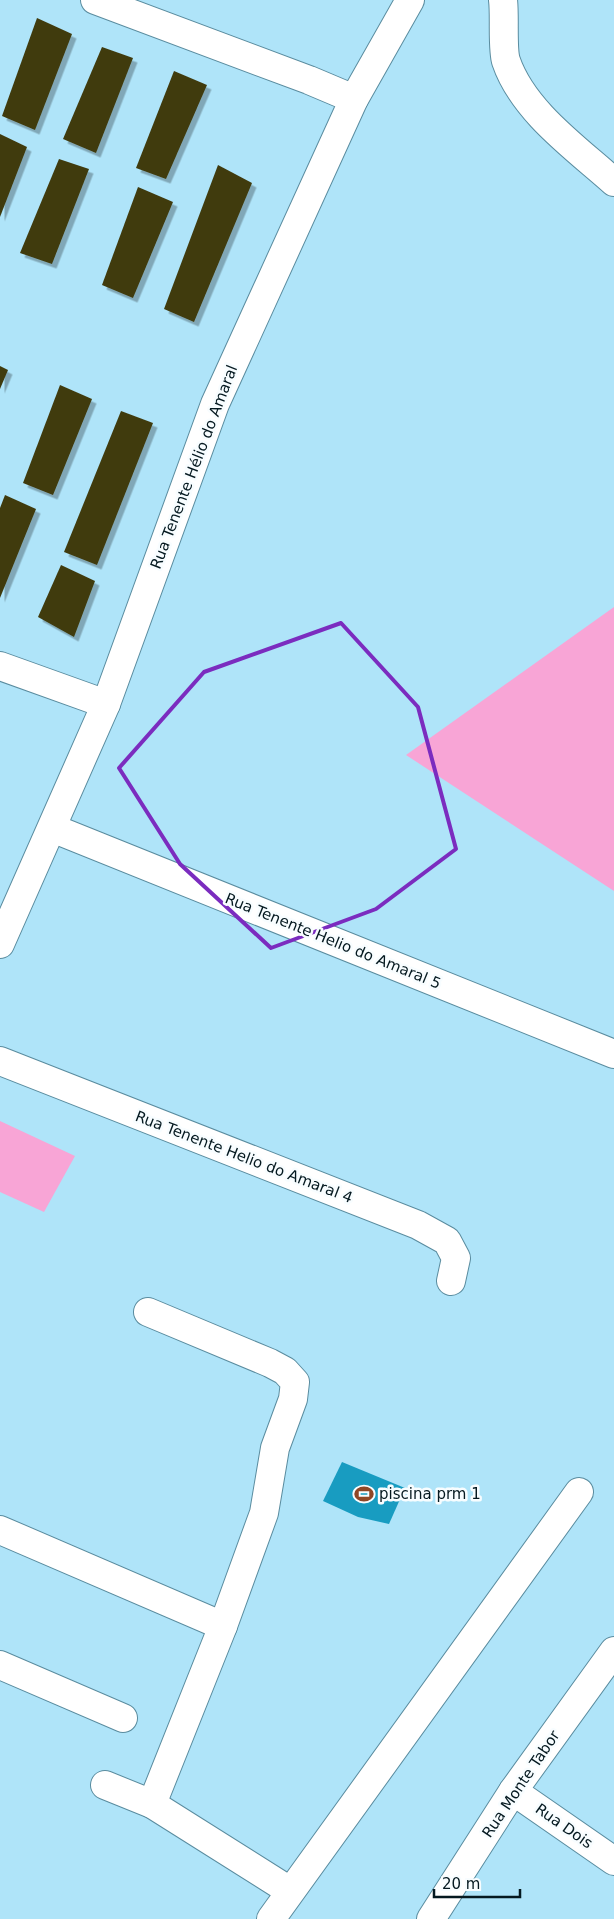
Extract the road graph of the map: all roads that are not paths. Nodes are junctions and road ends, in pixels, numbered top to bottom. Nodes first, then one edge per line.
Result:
1 (95, 0) edge
2 (410, 0) edge
3 (503, 0) edge
4 (354, 99) junction
5 (614, 182) edge
6 (0, 666) edge
7 (106, 704) junction
8 (52, 828) junction
9 (0, 944) edge
10 (614, 1054) edge
11 (0, 1061) edge
12 (451, 1281) dead end
13 (148, 1312) dead end
14 (579, 1492) dead end
15 (0, 1530) edge
16 (223, 1626) junction
17 (614, 1651) edge
18 (0, 1665) edge
19 (124, 1718) dead end
20 (104, 1785) dead end
21 (513, 1791) junction
22 (152, 1804) junction
23 (614, 1861) edge
24 (290, 1891) junction
25 (271, 1919) edge
26 (432, 1919) edge

1 - 4 street
2 - 4 street, Rua Tenente Hélio do Amaral
3 - 5 street
4 - 7 street, Rua Tenente Hélio do Amaral
6 - 7 street
7 - 8 street, Rua Tenente Hélio do Amaral
8 - 9 street, Rua Tenente Hélio do Amaral
8 - 10 street, Rua Tenente Helio do Amaral 5
11 - 12 street, Rua Tenente Helio do Amaral 4
13 - 16 street
14 - 24 street
15 - 16 street
16 - 22 street
17 - 21 street, Rua Monte Tabor
18 - 19 street
20 - 22 street
21 - 23 street, Rua Dois
21 - 26 street, Rua Monte Tabor
22 - 24 street
24 - 25 street

